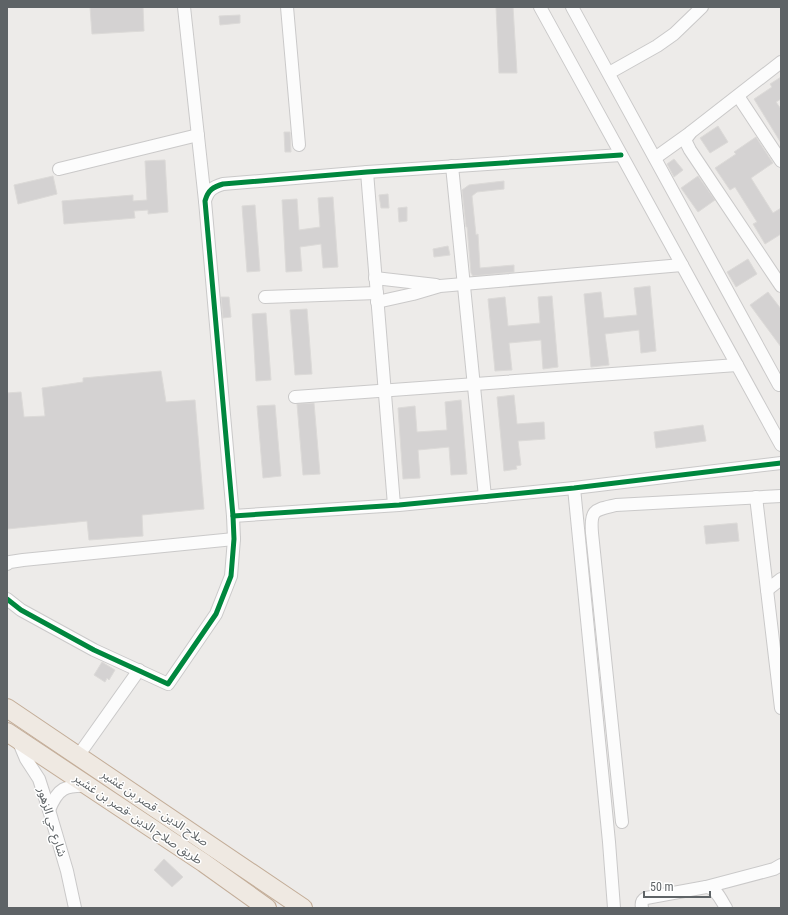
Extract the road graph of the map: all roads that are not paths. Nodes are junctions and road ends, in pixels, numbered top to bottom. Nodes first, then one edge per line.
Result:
1 (184, 7) edge
2 (286, 7) edge
3 (540, 7) edge
4 (572, 7) edge
5 (702, 7) edge
6 (781, 62) edge
7 (609, 73) junction
8 (738, 96) junction
9 (691, 132) junction
10 (198, 135) junction
11 (299, 145) dead end
12 (621, 155) junction
13 (655, 158) junction
14 (781, 161) edge
15 (452, 166) junction
16 (59, 169) dead end
17 (367, 172) junction
18 (205, 201) junction
19 (682, 265) junction
20 (375, 278) junction
21 (464, 284) junction
22 (440, 286) junction
23 (781, 286) edge
24 (265, 297) dead end
25 (377, 297) junction
26 (737, 366) junction
27 (474, 384) junction
28 (780, 384) edge
29 (385, 390) junction
30 (295, 397) dead end
31 (781, 445) edge
32 (781, 463) edge
33 (574, 488) junction
34 (485, 496) junction
35 (781, 496) edge
36 (756, 497) junction
37 (394, 505) junction
38 (234, 516) junction
39 (234, 539) junction
40 (7, 564) edge
41 (781, 579) edge
42 (767, 590) junction
43 (7, 599) edge
44 (139, 670) junction
45 (7, 708) edge
46 (781, 708) edge
47 (12, 736) edge
48 (78, 756) junction
49 (90, 787) junction
50 (49, 810) junction
51 (622, 822) dead end
52 (781, 865) edge
53 (706, 887) junction
54 (75, 908) edge
55 (267, 908) edge
56 (303, 908) edge
57 (614, 908) edge
58 (642, 908) edge
59 (726, 908) edge

1 - 10 street
2 - 11 street
3 - 12 street
4 - 7 street
5 - 7 street
6 - 8 street
7 - 13 street
8 - 9 street
8 - 14 street
9 - 13 street
9 - 23 street
10 - 16 street
10 - 18 street
12 - 15 street
12 - 19 street
13 - 28 street
15 - 17 street
15 - 21 street
17 - 18 street
17 - 20 street
18 - 38 street
19 - 21 street
19 - 26 street
20 - 22 street
20 - 25 street
21 - 22 street
21 - 27 street
22 - 25 street
24 - 25 street
25 - 29 street
26 - 27 street
26 - 31 street
27 - 29 street
27 - 34 street
29 - 30 street
29 - 37 street
32 - 33 street
33 - 34 street
33 - 57 street
34 - 37 street
35 - 36 street
36 - 42 street
36 - 51 street
37 - 38 street
38 - 39 street
39 - 40 street
39 - 44 street
41 - 42 street
42 - 46 street
43 - 44 street
44 - 48 street
45 - 48 highway, صلاح الدين - قصر بن غشير
47 - 49 highway, طريق صلاح الدين -قصر بن غشير
47 - 50 street, شارع حي الزهور
48 - 56 highway, صلاح الدين - قصر بن غشير
49 - 50 street
49 - 55 highway, طريق صلاح الدين -قصر بن غشير
50 - 54 street, شارع حي الزهور
52 - 53 street
53 - 58 street
53 - 59 street

